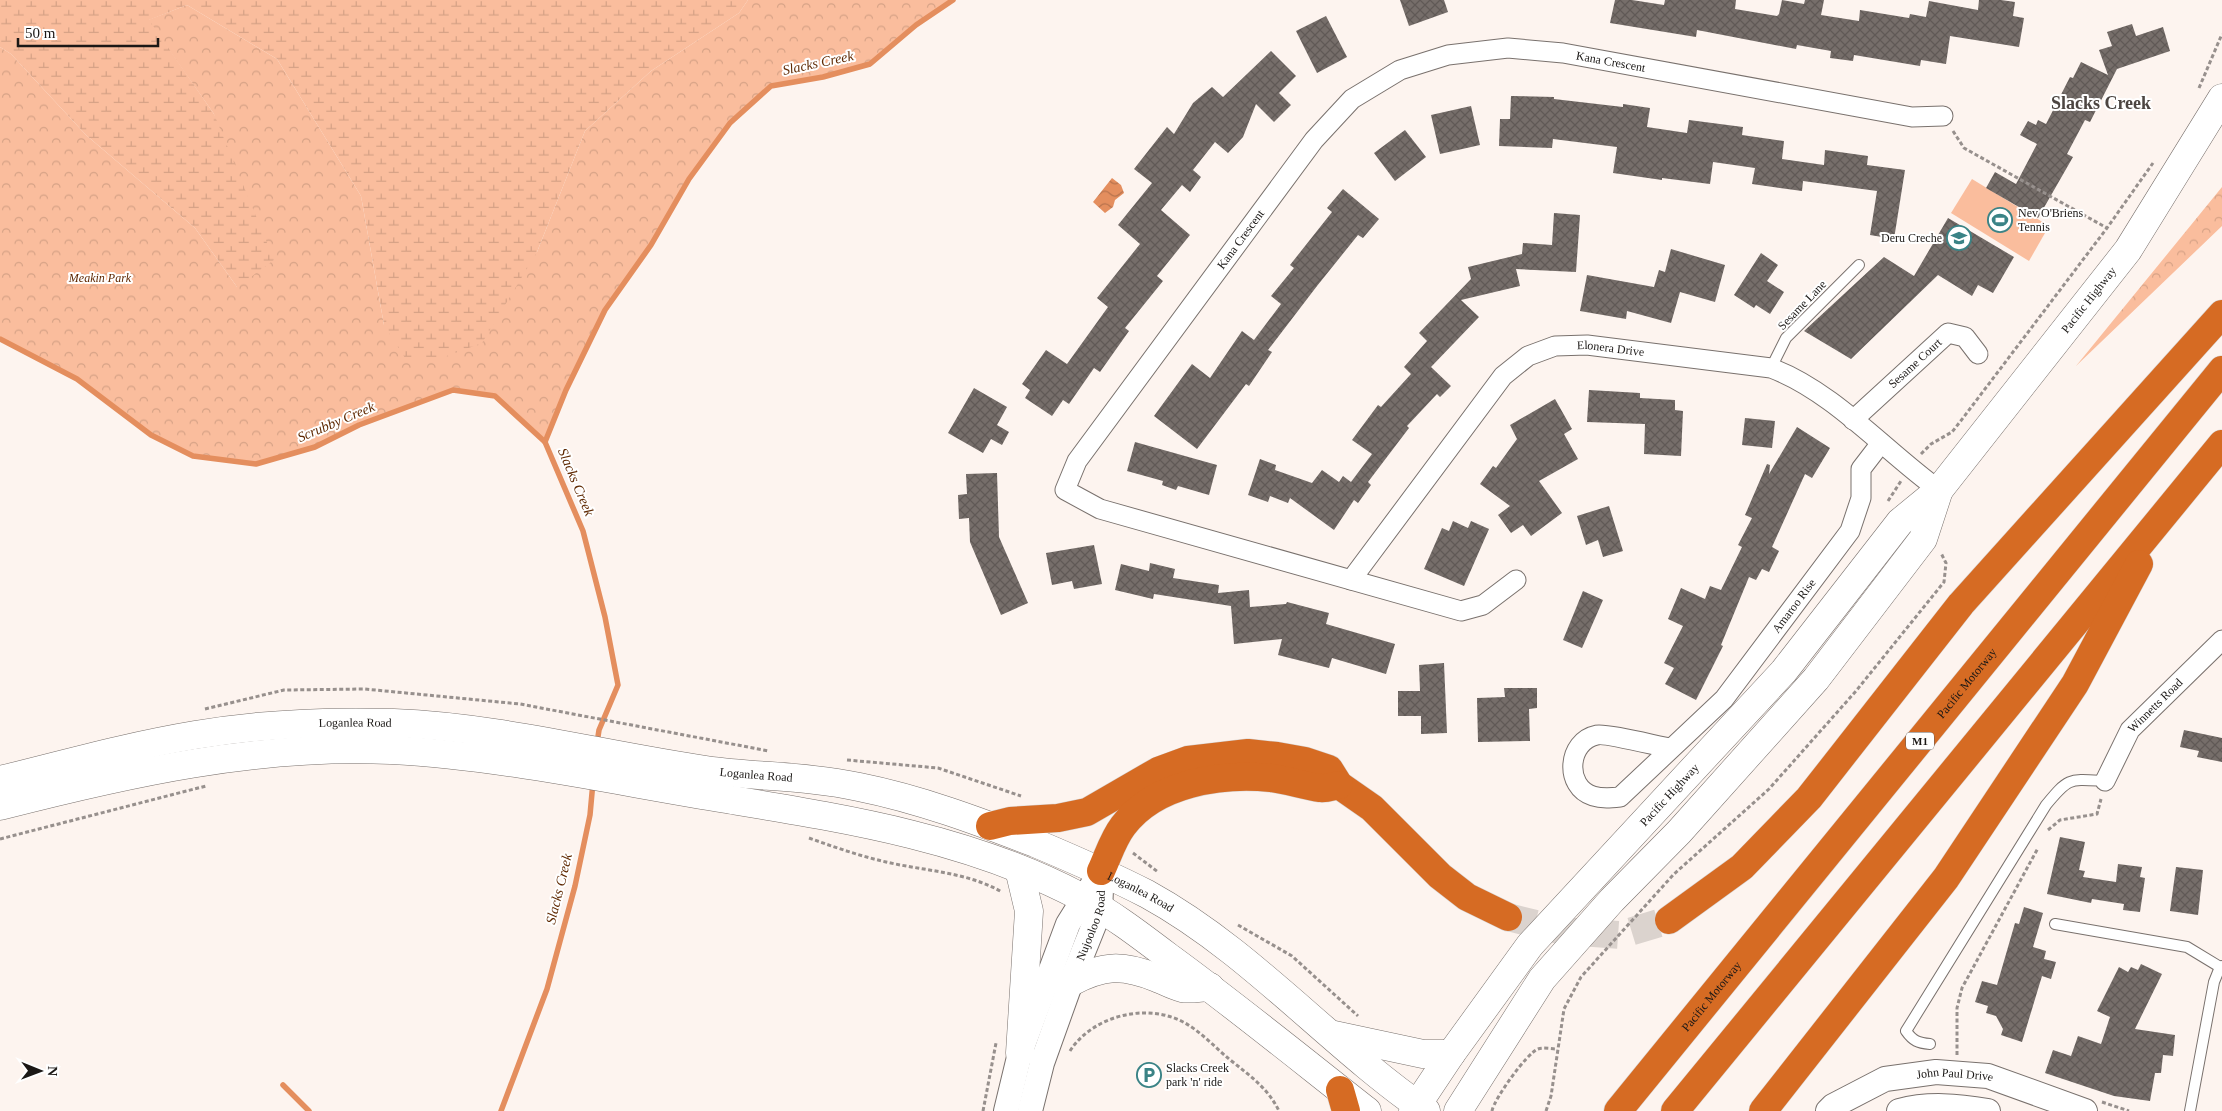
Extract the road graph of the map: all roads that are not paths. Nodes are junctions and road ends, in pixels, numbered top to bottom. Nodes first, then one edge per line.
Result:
1 (2209, 96) edge
2 (1943, 116) road end
3 (1859, 265) dead end
4 (2222, 314) edge
5 (1978, 354) dead end
6 (1771, 368) junction
7 (2222, 370) edge
8 (1853, 420) junction
9 (1881, 443) junction
10 (2222, 444) edge
11 (1939, 490) junction
12 (2166, 512) junction
13 (1351, 580) junction
14 (1516, 580) dead end
15 (2222, 640) edge
16 (487, 746) junction
17 (1670, 748) junction
18 (0, 780) edge
19 (2105, 781) joint
20 (706, 783) junction
21 (1339, 785) junction
22 (0, 806) edge
23 (990, 826) junction
24 (1020, 869) junction
25 (1102, 871) junction
26 (1092, 904) junction
27 (1508, 917) tunnel mouth
28 (1669, 920) tunnel mouth
29 (2054, 924) dead end
30 (2221, 967) edge
31 (1071, 982) junction
32 (1210, 987) junction
33 (1332, 1034) junction
34 (1930, 1044) dead end
35 (1020, 1053) junction
36 (1451, 1054) junction
37 (1343, 1100) edge
38 (1418, 1109) edge
39 (1006, 1111) edge
40 (1030, 1111) edge
41 (1368, 1111) edge
42 (1458, 1111) edge
43 (1618, 1111) edge
44 (1675, 1111) edge
45 (1763, 1111) edge
46 (1828, 1111) edge
47 (1899, 1111) edge
48 (1988, 1111) edge
49 (2085, 1111) edge
50 (2190, 1111) edge

1 - 11 main road, Pacific Highway
2 - 13 street, Kana Crescent
3 - 6 lane, Sesame Lane
4 - 28 highway
5 - 8 street, Sesame Court
6 - 8 street, Elonera Drive
6 - 13 street, Elonera Drive
7 - 43 highway, Pacific Motorway / M1
8 - 9 street, Elonera Drive
9 - 11 street, Elonera Drive
9 - 17 street, Amaroo Rise
10 - 12 highway
11 - 36 main road, Pacific Highway
11 - 42 main road, Pacific Highway
12 - 44 highway
12 - 45 highway
13 - 14 street, Kana Crescent
15 - 19 street, Winnetts Road
16 - 18 main road, Loganlea Road
16 - 20 main road, Loganlea Road
16 - 22 main road, Loganlea Road
17 - 17 street, Amaroo Rise
19 - 34 lane
20 - 23 main road, Loganlea Road
20 - 24 main road, Loganlea Road
21 - 23 highway
21 - 25 highway
21 - 27 highway
23 - 25 main road, Loganlea Road
24 - 26 main road, Loganlea Road
24 - 35 main road
25 - 26 street, Nujooloo Road
25 - 33 main road, Loganlea Road
26 - 31 street, Nujooloo Road
26 - 32 main road, Loganlea Road
26 - 35 street, Nujooloo Road
29 - 30 lane
30 - 50 lane
31 - 32 main road
31 - 40 street, Nujooloo Road
32 - 37 main road, Loganlea Road
33 - 36 main road
33 - 38 main road, Loganlea Road
35 - 39 street, Nujooloo Road
36 - 38 main road, Pacific Highway
37 - 41 main road, Loganlea Road
46 - 49 street, John Paul Drive
47 - 48 street

